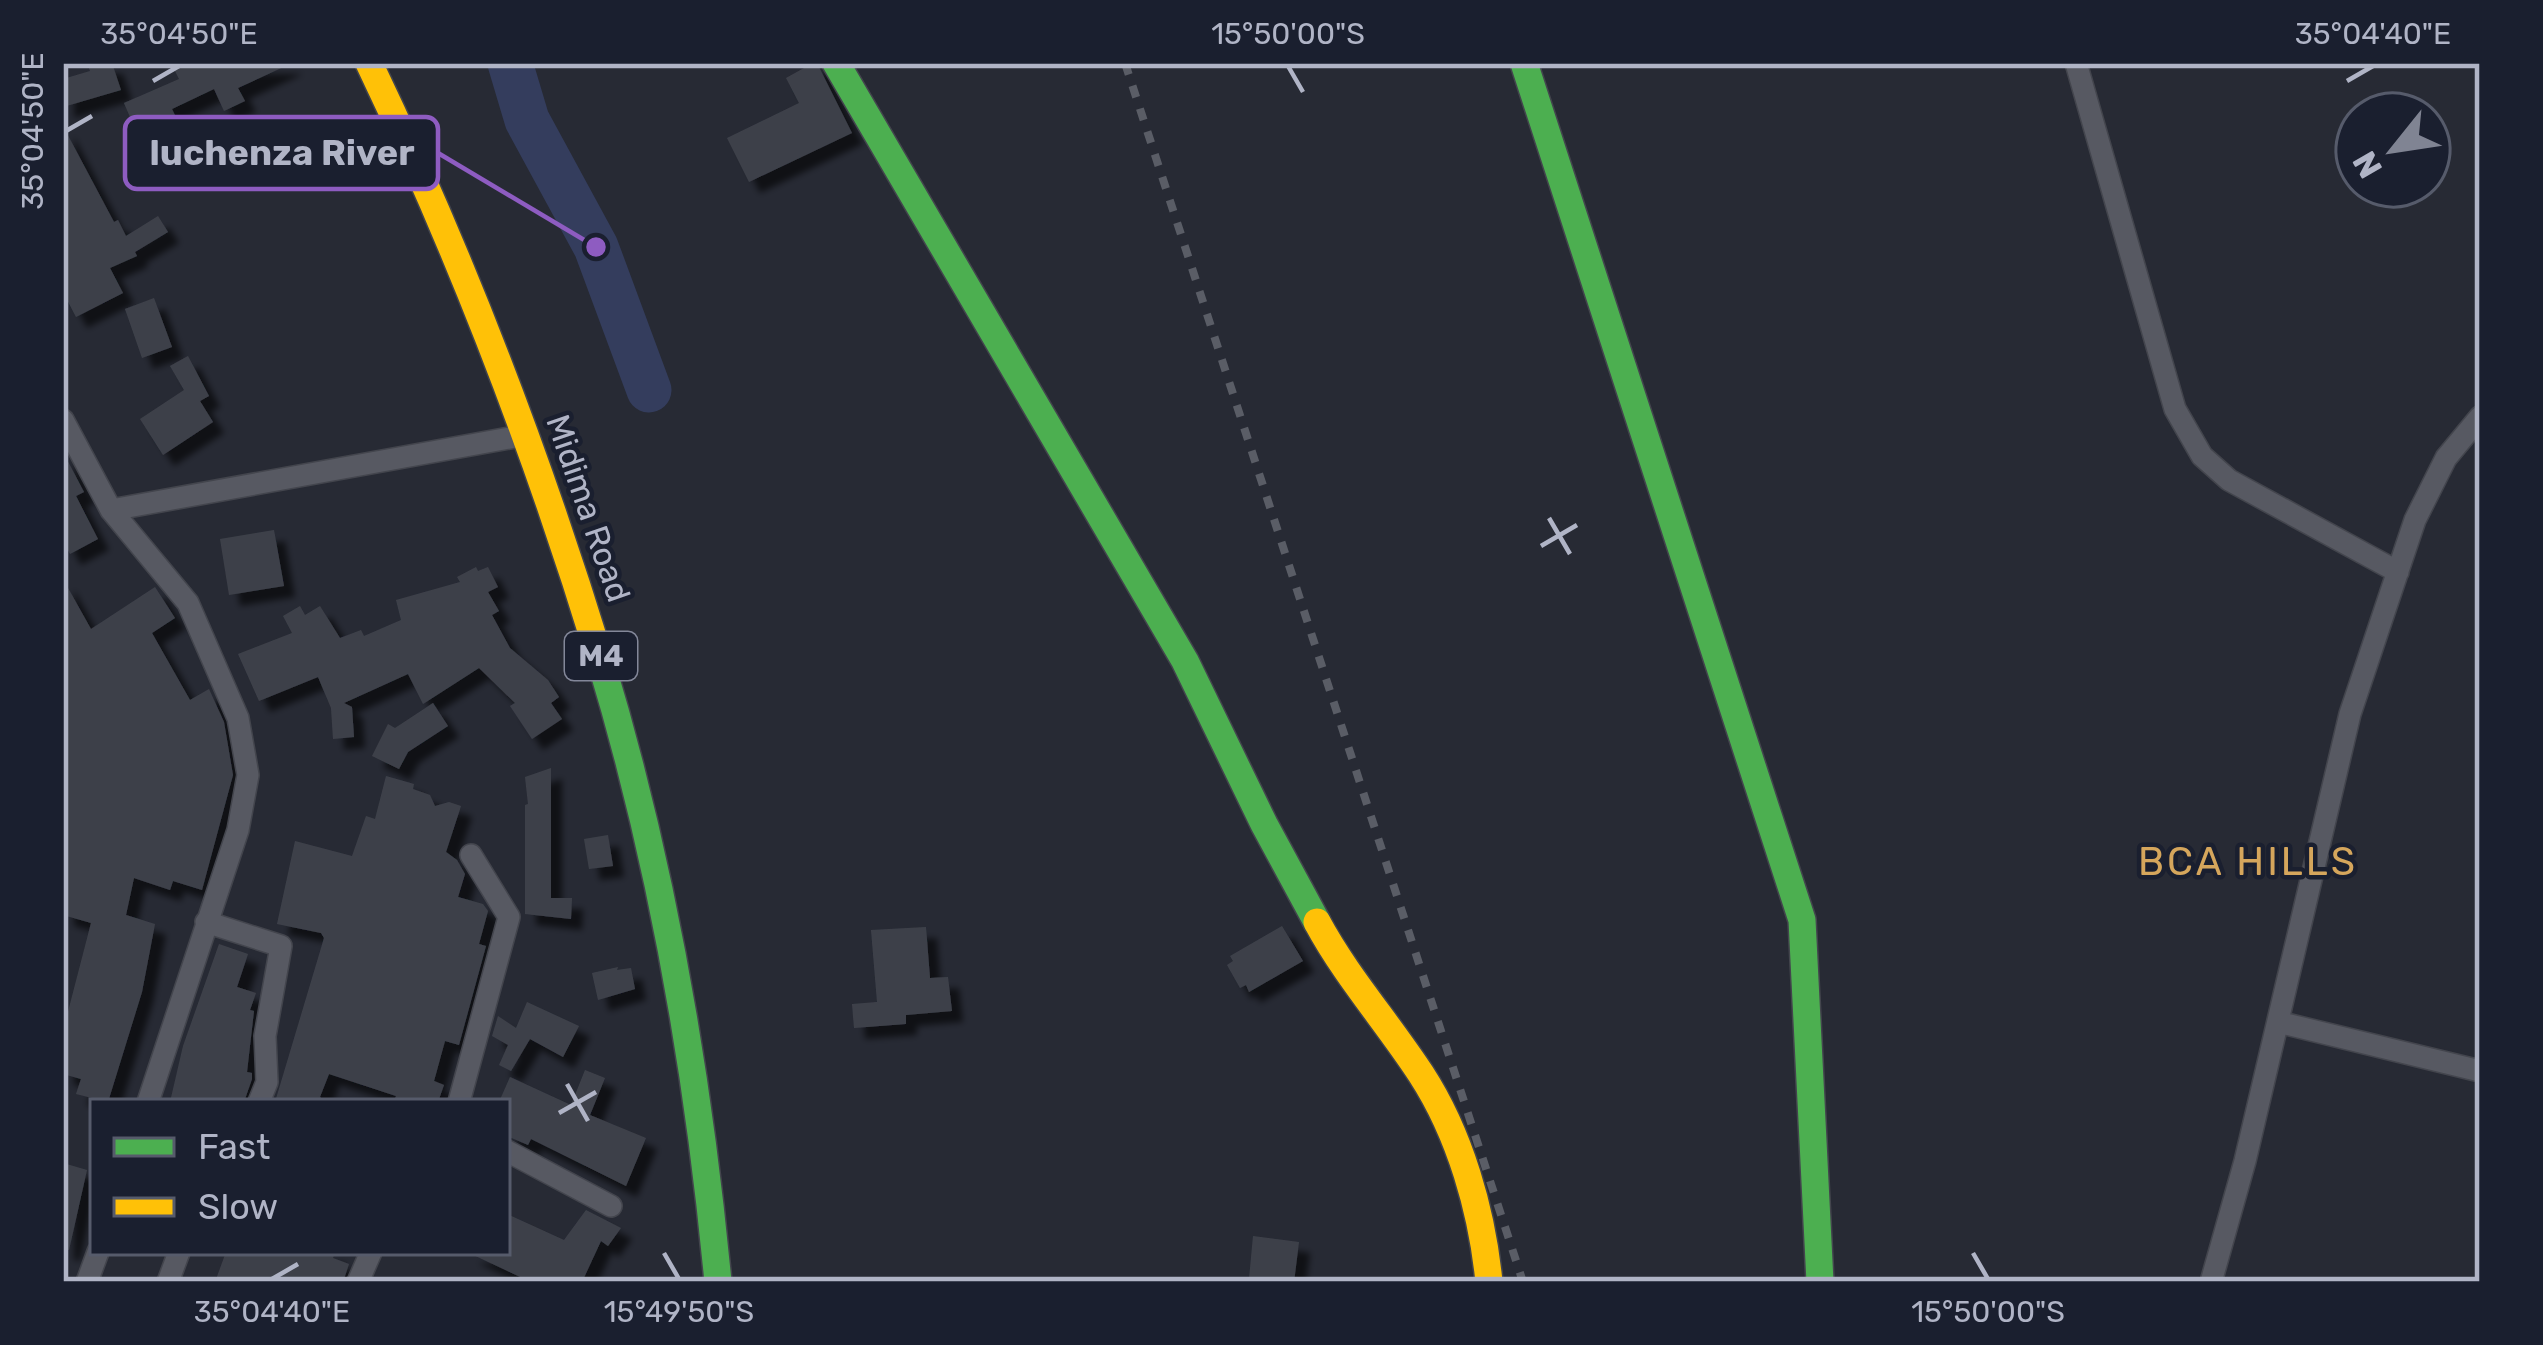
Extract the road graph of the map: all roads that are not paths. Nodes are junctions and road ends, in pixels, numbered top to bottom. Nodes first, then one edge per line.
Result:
1 (369, 63) edge
2 (836, 63) edge
3 (1524, 63) edge
4 (2076, 63) edge
5 (2480, 418) edge
6 (63, 420) edge
7 (526, 435) junction
8 (111, 510) junction
9 (2398, 572) junction
10 (470, 856) dead end
11 (206, 922) junction
12 (2278, 1022) junction
13 (2480, 1071) edge
14 (149, 1099) edge
15 (260, 1099) edge
16 (460, 1099) edge
17 (510, 1152) edge
18 (611, 1206) dead end
19 (718, 1282) edge
20 (1489, 1282) edge
21 (1820, 1282) edge
22 (2211, 1282) edge

1 - 7 street, Midima Road / M4
2 - 20 street
3 - 21 street
4 - 9 street
5 - 9 street
6 - 8 street
7 - 8 street
7 - 19 street, Midima Road / M4
8 - 11 street
9 - 12 street
10 - 16 street
11 - 14 street
11 - 15 street
12 - 13 street
12 - 22 street
17 - 18 street

